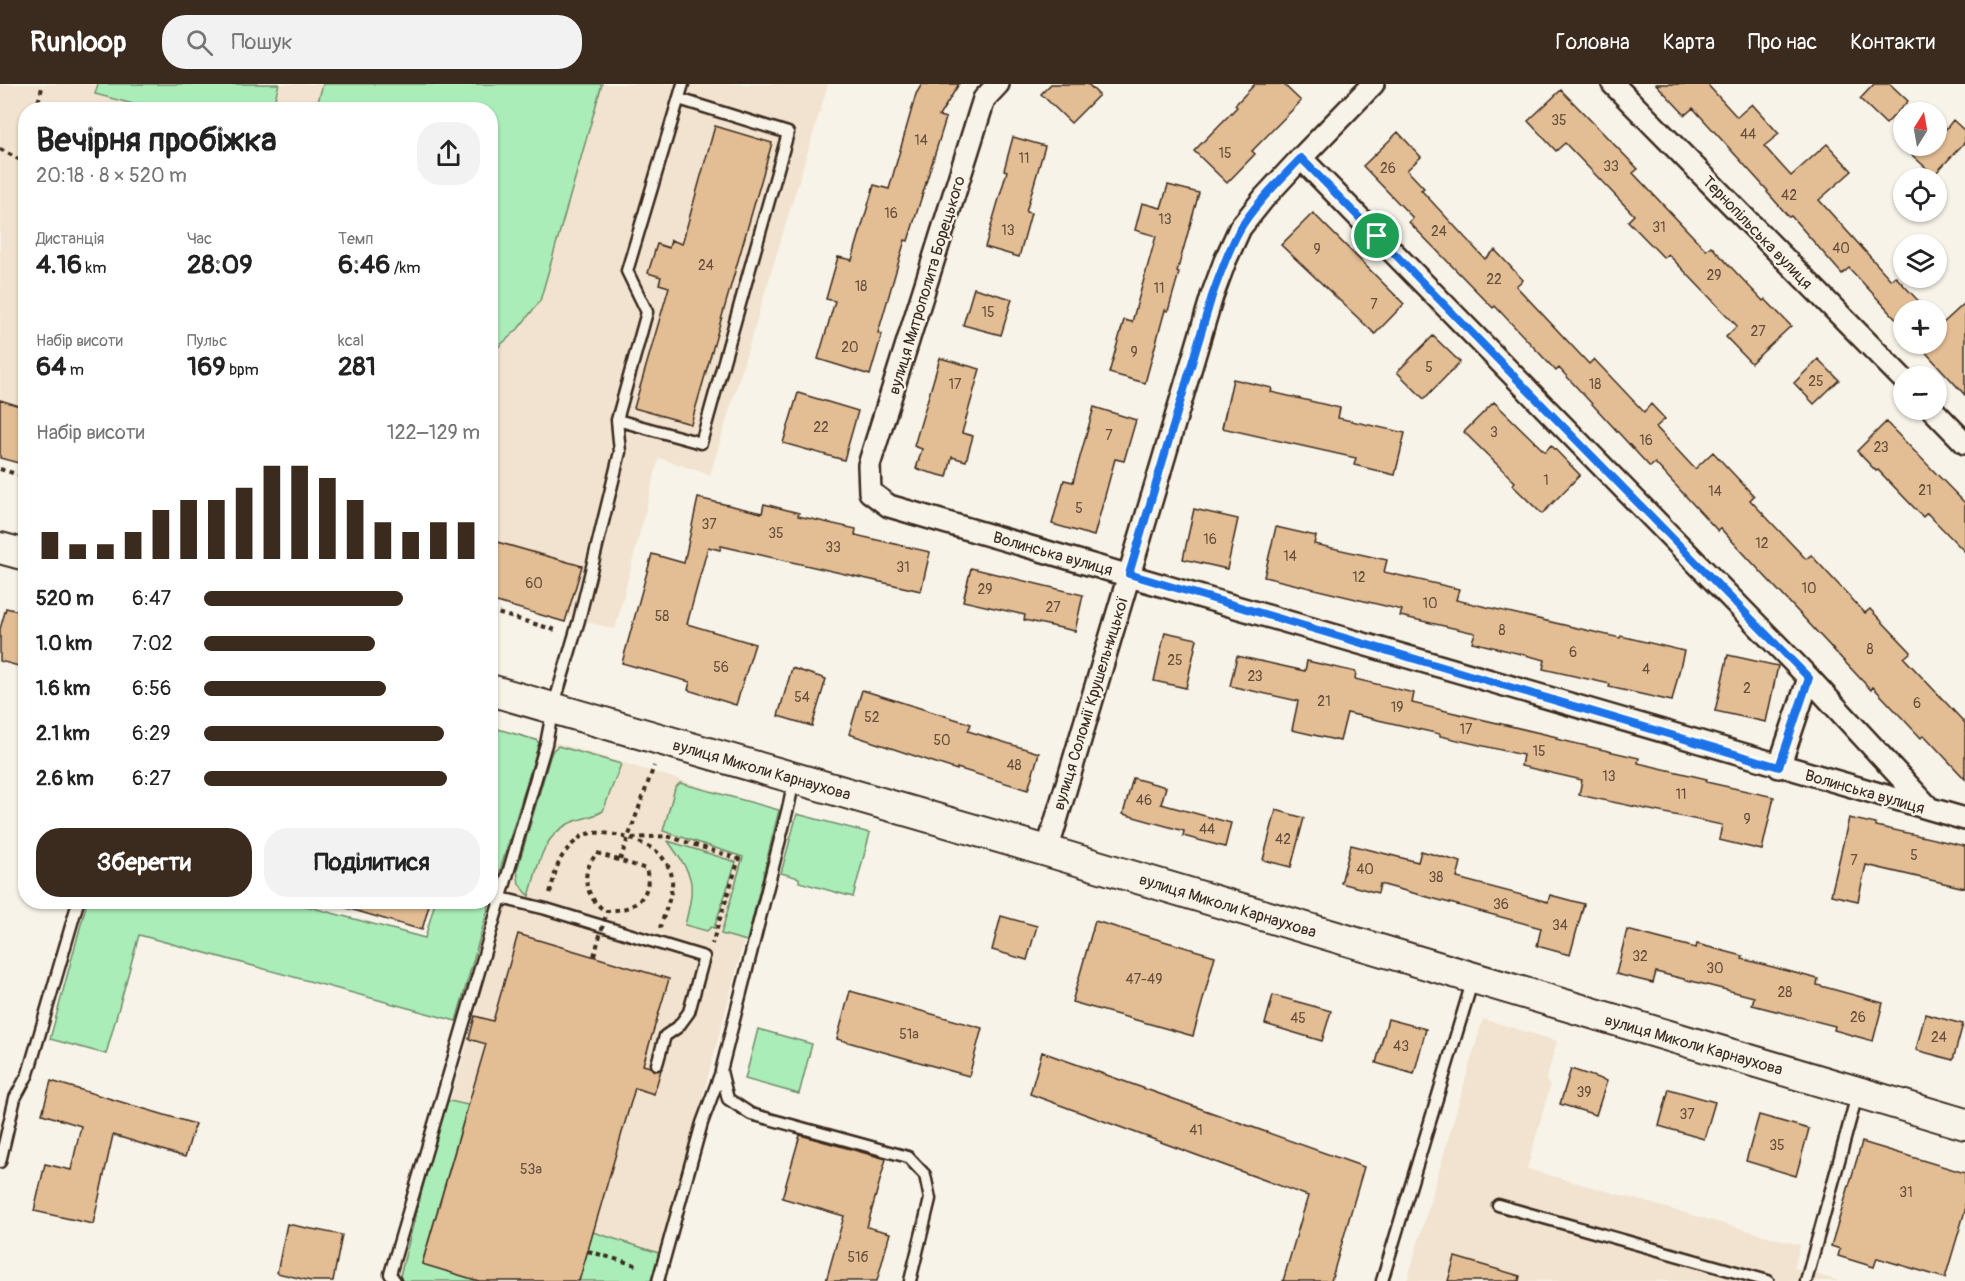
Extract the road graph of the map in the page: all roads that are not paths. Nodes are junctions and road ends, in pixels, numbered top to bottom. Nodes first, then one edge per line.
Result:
1 (683, 84) edge
2 (998, 84) edge
3 (1373, 84) edge
4 (1613, 84) edge
5 (679, 99) junction
6 (1301, 158) junction
7 (1893, 369) edge
8 (617, 420) junction
9 (1943, 420) edge
10 (1965, 442) edge
11 (870, 492) joint
12 (0, 548) edge
13 (18, 553) edge
14 (1129, 574) junction
15 (1809, 678) junction
16 (498, 692) edge
17 (553, 708) junction
18 (1779, 767) junction
19 (794, 778) junction
20 (1930, 809) junction
21 (1965, 819) edge
22 (1047, 851) junction
23 (501, 898) junction
24 (498, 908) edge
25 (76, 909) edge
26 (498, 909) edge
27 (1473, 978) junction
28 (657, 1064) dead end
29 (721, 1071) junction
30 (1858, 1092) junction
31 (1965, 1124) edge
32 (0, 1162) edge
33 (1498, 1205) dead end
34 (395, 1281) edge
35 (658, 1281) edge
36 (910, 1281) edge
37 (1382, 1281) edge
38 (1768, 1281) edge
39 (1806, 1281) edge

1 - 5 lane
2 - 11 street, вулиця Митрополита Борецького
3 - 6 street, вулиця Соломії Крушельницької
4 - 7 street, Тернопільська вулиця
5 - 8 lane
5 - 8 lane
6 - 14 street, вулиця Соломії Крушельницької
6 - 15 street
8 - 17 lane
9 - 10 street
11 - 14 street, Волинська вулиця
12 - 13 main road
14 - 18 street, Волинська вулиця
14 - 22 street, вулиця Соломії Крушельницької
15 - 18 street
15 - 20 street
16 - 17 main road, вулиця Миколи Карнаухова
17 - 19 main road, вулиця Миколи Карнаухова
17 - 23 lane
18 - 20 street, Волинська вулиця
19 - 22 main road, вулиця Миколи Карнаухова
19 - 29 lane
20 - 21 street, Волинська вулиця
22 - 27 main road, вулиця Миколи Карнаухова
23 - 24 lane
23 - 28 lane
25 - 32 lane
26 - 34 lane
27 - 30 main road, вулиця Миколи Карнаухова
27 - 37 lane
29 - 35 lane
29 - 36 lane
30 - 31 main road, вулиця Миколи Карнаухова
30 - 39 lane
33 - 38 lane

